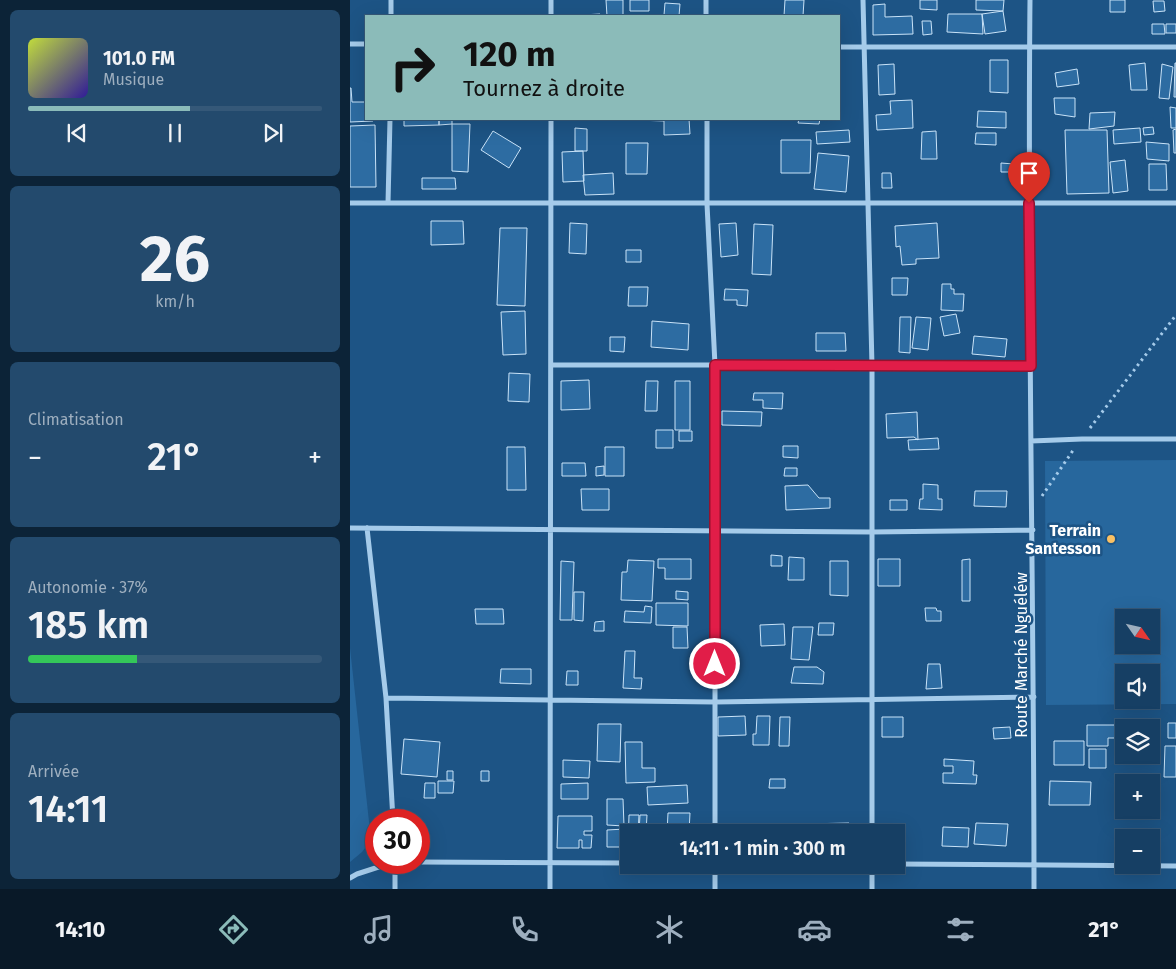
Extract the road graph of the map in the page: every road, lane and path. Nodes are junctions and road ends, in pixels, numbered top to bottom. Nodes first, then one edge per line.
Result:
1 (391, 0) edge
2 (551, 0) edge
3 (706, 0) edge
4 (864, 0) edge
5 (1030, 0) edge
6 (391, 15) edge
7 (551, 15) edge
8 (706, 15) edge
9 (350, 44) edge
10 (365, 44) edge
11 (1030, 46) junction
12 (840, 47) edge
13 (1176, 47) edge
14 (865, 48) junction
15 (390, 120) edge
16 (551, 120) edge
17 (707, 120) edge
18 (350, 203) edge
19 (388, 203) junction
20 (867, 203) junction
21 (1029, 203) junction
22 (1176, 203) edge
23 (551, 204) junction
24 (708, 204) junction
25 (1176, 315) edge
26 (551, 365) junction
27 (715, 365) junction
28 (872, 366) junction
29 (1031, 366) junction
30 (1082, 439) junction
31 (1176, 439) edge
32 (1032, 441) junction
33 (1032, 510) junction
34 (350, 528) edge
35 (367, 528) junction
36 (551, 529) junction
37 (715, 530) junction
38 (1032, 530) junction
39 (872, 532) junction
40 (1034, 697) junction
41 (386, 698) junction
42 (872, 699) junction
43 (551, 700) junction
44 (715, 702) junction
45 (392, 809) edge
46 (715, 824) edge
47 (872, 824) edge
48 (430, 862) edge
49 (550, 863) junction
50 (620, 863) edge
51 (905, 864) edge
52 (1034, 865) junction
53 (1176, 866) edge
54 (365, 871) edge
55 (394, 874) edge
56 (715, 874) edge
57 (872, 874) edge
58 (350, 878) edge
59 (395, 889) edge
60 (550, 889) edge
61 (715, 889) edge
62 (872, 889) edge
63 (1034, 889) edge

1 - 6 street
2 - 7 street
3 - 8 street
4 - 14 street
5 - 11 street, Route Marché Nguéléw
9 - 10 street
11 - 13 street
11 - 14 street
11 - 21 street, Route Marché Nguéléw
12 - 14 street
14 - 20 street
15 - 19 street
16 - 23 street
17 - 24 street
18 - 19 street
19 - 23 street
20 - 21 street
20 - 24 street
20 - 28 street
21 - 22 street
21 - 29 street, Route Marché Nguéléw
23 - 24 street
23 - 26 street
24 - 27 street
25 - 30 path
26 - 27 street
26 - 36 street
27 - 28 street
27 - 37 street
28 - 29 street
28 - 39 street
29 - 32 street, Route Marché Nguéléw
30 - 31 street
30 - 32 street
30 - 33 path
32 - 33 street, Route Marché Nguéléw
33 - 38 street, Route Marché Nguéléw
34 - 35 street
35 - 36 street
35 - 41 street
36 - 37 street
36 - 43 street
37 - 39 street
37 - 44 street
38 - 39 street
38 - 40 street, Route Marché Nguéléw
39 - 42 street
40 - 42 street
40 - 52 street, Route Marché Nguéléw
41 - 43 street
41 - 45 street
42 - 44 street
42 - 47 street
43 - 44 street
43 - 49 street
44 - 46 street
48 - 49 street
49 - 50 street
49 - 60 street
51 - 52 street
52 - 53 street
52 - 63 street, Route Marché Nguéléw
54 - 58 street
55 - 59 street
56 - 61 street
57 - 62 street

